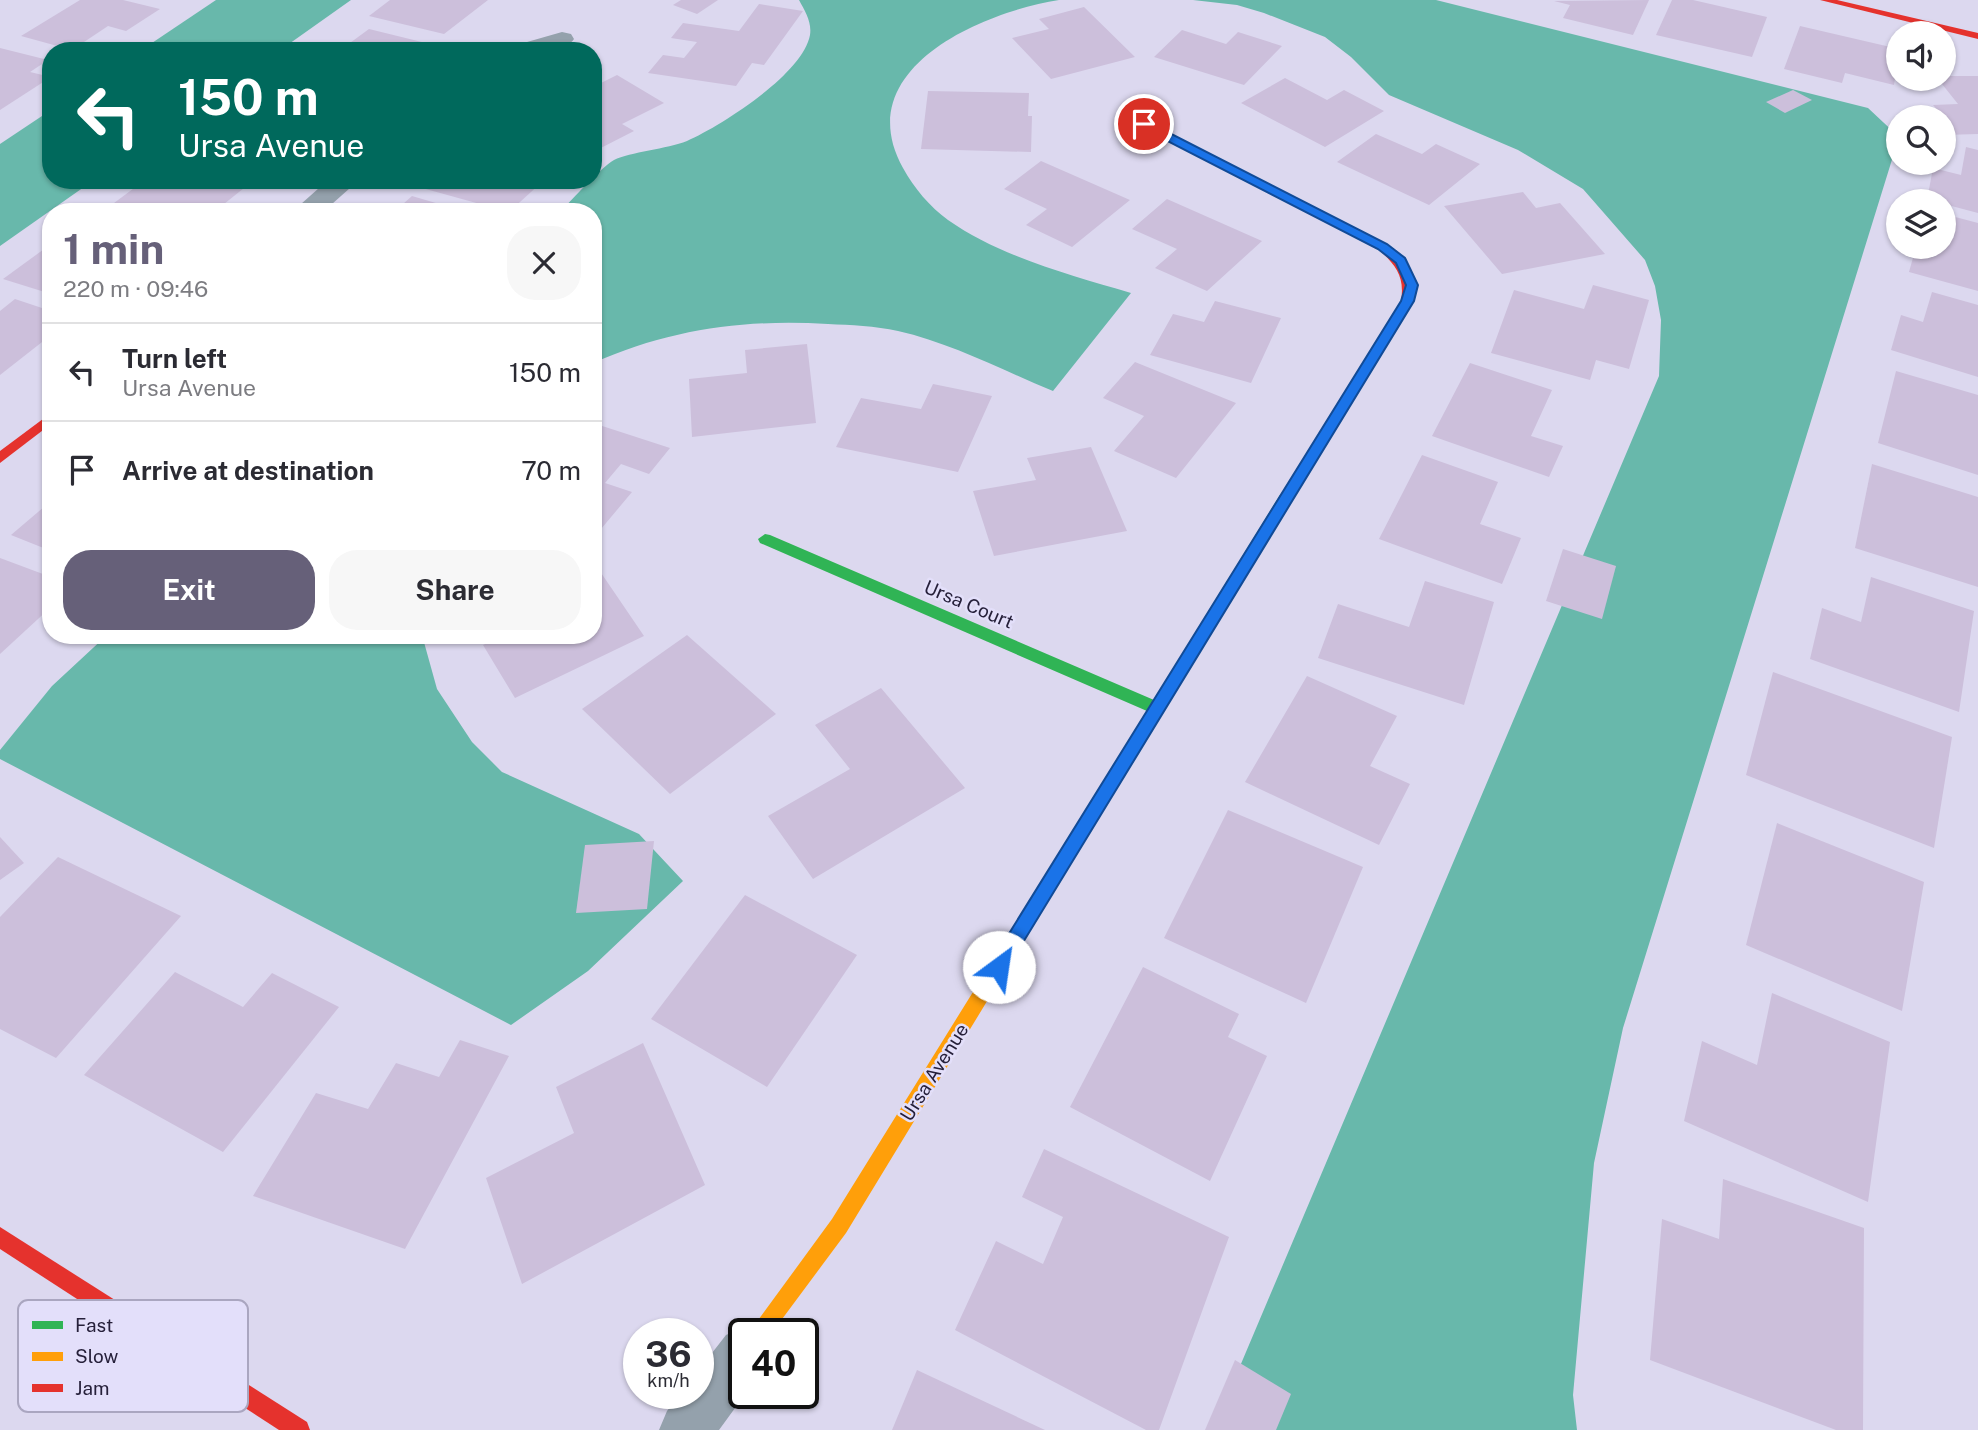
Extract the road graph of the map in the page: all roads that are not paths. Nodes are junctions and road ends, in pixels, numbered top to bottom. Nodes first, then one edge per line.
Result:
1 (1825, 0) edge
2 (1978, 36) edge
3 (562, 39) dead end
4 (552, 42) edge
5 (1144, 124) dead end
6 (334, 189) edge
7 (317, 203) edge
8 (42, 424) edge
9 (0, 458) edge
10 (765, 539) dead end
11 (1156, 708) junction
12 (0, 1237) edge
13 (98, 1300) edge
14 (770, 1318) edge
15 (728, 1374) edge
16 (248, 1397) edge
17 (299, 1430) edge
18 (686, 1430) edge

1 - 2 street
3 - 4 street
5 - 11 street, Ursa Avenue
6 - 7 street
8 - 9 street
10 - 11 street, Ursa Court
11 - 14 street, Ursa Avenue
12 - 13 street
15 - 18 street
16 - 17 street

